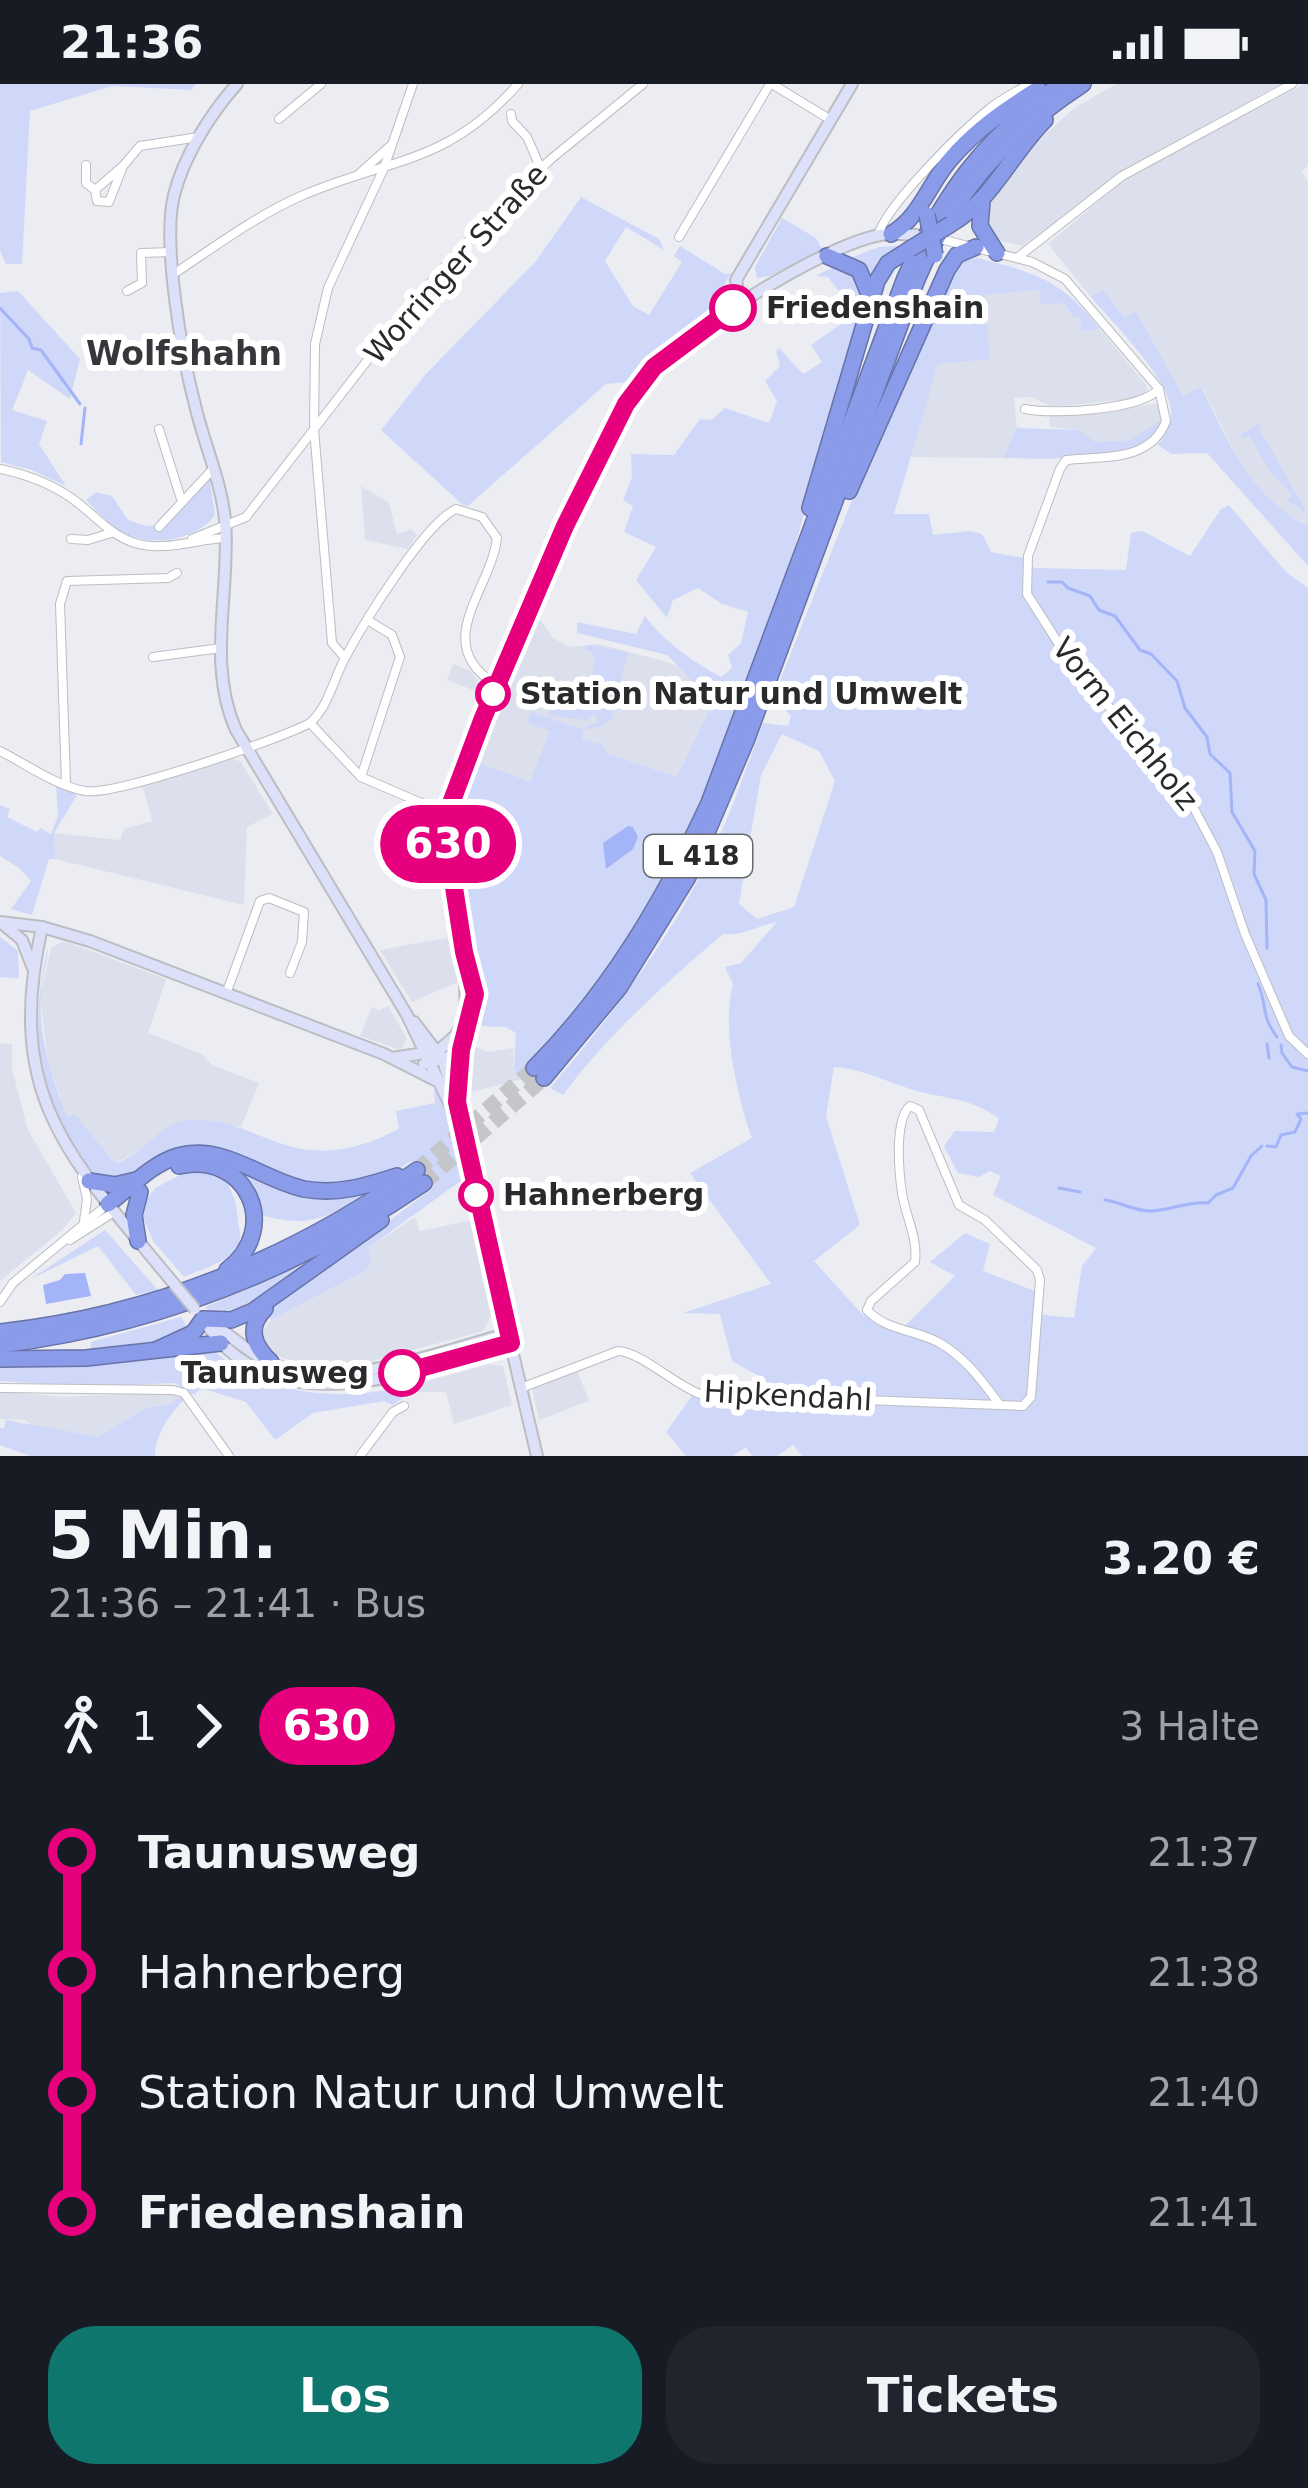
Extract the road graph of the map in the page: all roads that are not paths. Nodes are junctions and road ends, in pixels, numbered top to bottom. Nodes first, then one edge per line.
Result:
1 (237, 84) edge
2 (321, 84) edge
3 (413, 84) edge
4 (518, 84) edge
5 (643, 84) edge
6 (771, 84) edge
7 (852, 84) edge
8 (1029, 84) edge
9 (1046, 84) edge
10 (1083, 84) edge
11 (1292, 84) edge
12 (1064, 89) edge
13 (512, 114) dead end
14 (279, 119) dead end
15 (831, 120) junction
16 (201, 136) junction
17 (396, 137) junction
18 (392, 150) junction
19 (405, 162) junction
20 (86, 165) dead end
21 (123, 166) junction
22 (384, 168) junction
23 (541, 169) junction
24 (354, 178) junction
25 (95, 190) junction
26 (373, 190) junction
27 (926, 196) junction
28 (983, 197) junction
29 (885, 235) junction
30 (679, 237) dead end
31 (931, 240) junction
32 (976, 248) junction
33 (173, 252) junction
34 (997, 253) junction
35 (827, 256) junction
36 (1017, 258) junction
37 (175, 273) junction
38 (941, 285) junction
39 (127, 291) dead end
40 (871, 298) junction
41 (740, 302) junction
42 (1159, 389) junction
43 (314, 402) junction
44 (332, 406) junction
45 (1025, 409) dead end
46 (159, 429) dead end
47 (314, 429) junction
48 (214, 468) junction
49 (0, 470) edge
50 (181, 501) junction
51 (159, 527) dead end
52 (226, 532) junction
53 (112, 533) junction
54 (71, 539) dead end
55 (808, 558) junction
56 (177, 573) dead end
57 (369, 621) junction
58 (221, 648) junction
59 (153, 657) dead end
60 (345, 658) junction
61 (496, 685) junction
62 (310, 723) junction
63 (247, 748) junction
64 (0, 751) edge
65 (361, 777) junction
66 (66, 784) junction
67 (447, 814) junction
68 (0, 922) edge
69 (41, 927) junction
70 (33, 971) junction
71 (290, 973) dead end
72 (226, 994) junction
73 (419, 1033) junction
74 (462, 1033) junction
75 (1308, 1054) edge
76 (399, 1059) junction
77 (435, 1061) junction
78 (539, 1073) tunnel mouth
79 (457, 1102) junction
80 (465, 1150) junction
81 (84, 1175) junction
82 (420, 1176) junction
83 (140, 1186) junction
84 (111, 1208) junction
85 (84, 1221) junction
86 (138, 1240) junction
87 (63, 1243) junction
88 (193, 1289) junction
89 (279, 1294) junction
90 (0, 1302) edge
91 (502, 1305) junction
92 (199, 1314) junction
93 (0, 1332) edge
94 (510, 1338) junction
95 (221, 1343) junction
96 (0, 1345) edge
97 (481, 1346) junction
98 (156, 1350) junction
99 (445, 1356) junction
100 (0, 1359) edge
101 (271, 1363) junction
102 (516, 1366) junction
103 (0, 1388) edge
104 (521, 1388) junction
105 (404, 1406) dead end
106 (1000, 1406) junction
107 (230, 1456) edge
108 (360, 1456) edge
109 (537, 1456) edge

1 - 16 main road
2 - 14 street
3 - 17 street
4 - 19 street
5 - 23 street, Worringer Straße
6 - 15 street
6 - 30 street
7 - 15 main road
8 - 29 street
9 - 27 highway
10 - 12 highway, L 418
11 - 36 street
12 - 28 highway
12 - 55 highway, L 418
13 - 23 street
15 - 41 main road
16 - 21 street
16 - 33 main road
17 - 18 street
17 - 24 street
18 - 19 street
18 - 22 street
19 - 22 street
20 - 25 street
21 - 25 street
21 - 25 street
22 - 24 street
22 - 26 street
23 - 44 street, Worringer Straße
24 - 26 street
24 - 37 street
26 - 43 street
27 - 29 highway
27 - 31 highway, bridge
28 - 31 highway
28 - 34 highway
29 - 31 main road
29 - 35 main road
31 - 32 street
31 - 38 highway
31 - 40 highway
32 - 34 street
32 - 38 highway
33 - 37 main road
33 - 39 street
34 - 36 street
35 - 40 highway
35 - 41 main road
36 - 42 street
37 - 48 main road
38 - 55 highway
40 - 55 highway
41 - 61 main road
42 - 45 street
42 - 75 street, Vorm Eichholz
43 - 44 street
43 - 47 street
44 - 47 street, Worringer Straße
46 - 50 street
47 - 52 street, Worringer Straße
47 - 60 street
48 - 50 street
48 - 52 main road
49 - 53 street
50 - 51 street
52 - 53 street
52 - 58 main road
53 - 54 street
55 - 78 highway, L 418
56 - 66 street
57 - 60 street
57 - 61 street
57 - 65 street
58 - 59 street
58 - 63 main road
60 - 62 street
61 - 67 main road
62 - 63 street
62 - 65 street
63 - 66 street
63 - 73 main road
64 - 66 street
65 - 67 street
67 - 74 main road
68 - 69 main road
68 - 70 main road
69 - 70 main road
69 - 72 main road
70 - 81 main road
71 - 72 street
72 - 76 main road
73 - 74 main road
73 - 76 main road
73 - 77 main road
74 - 77 main road
74 - 79 main road
76 - 77 main road
76 - 77 main road
77 - 79 main road
77 - 80 main road
79 - 80 main road
80 - 91 main road
81 - 83 highway
81 - 84 main road
81 - 85 street
82 - 83 highway
82 - 88 highway
82 - 89 highway
82 - 96 highway
83 - 84 highway
83 - 86 highway
83 - 88 highway
84 - 85 street
84 - 86 main road
84 - 87 street
85 - 87 street
86 - 92 main road, bridge
87 - 90 street
88 - 93 highway
89 - 92 highway
89 - 101 highway
91 - 94 main road
91 - 97 main road
92 - 95 main road
92 - 98 highway
92 - 101 main road
94 - 97 main road
94 - 102 main road
95 - 98 highway
95 - 99 main road
97 - 99 main road
97 - 102 main road
98 - 100 highway
99 - 101 main road
102 - 104 main road
103 - 107 street
104 - 106 street, Hipkendahl
104 - 109 main road
105 - 108 street
106 - 106 street

